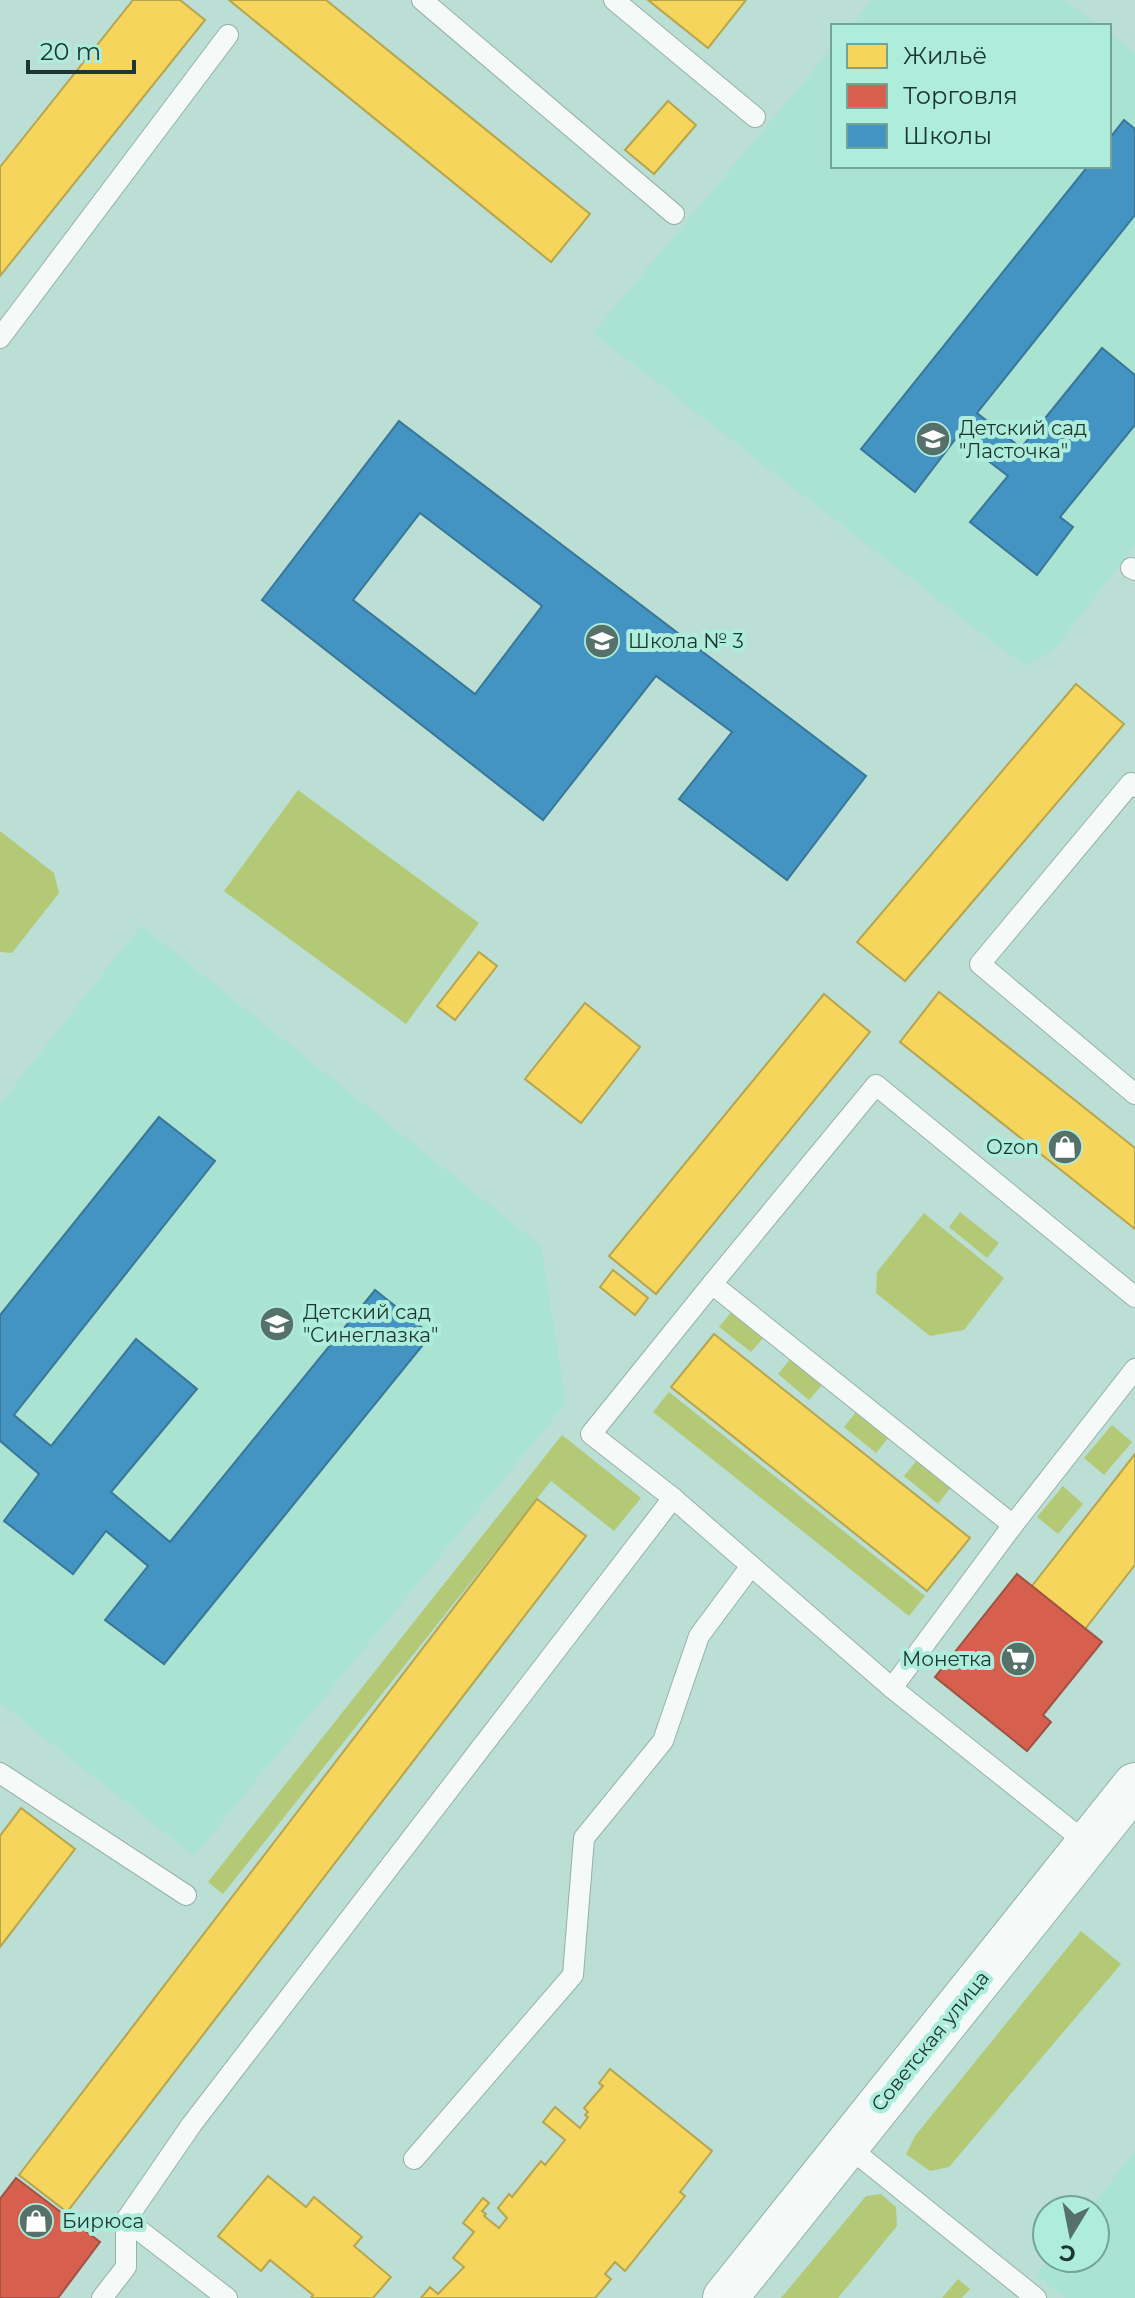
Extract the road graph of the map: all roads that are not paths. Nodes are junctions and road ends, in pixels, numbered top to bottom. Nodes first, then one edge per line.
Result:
1 (422, 0) edge
2 (614, 0) edge
3 (228, 35) dead end
4 (755, 117) dead end
5 (674, 214) dead end
6 (0, 338) edge
7 (1135, 787) edge
8 (1135, 1094) edge
9 (712, 1284) junction
10 (1135, 1297) edge
11 (1135, 1369) edge
12 (673, 1498) junction
13 (1013, 1525) junction
14 (751, 1566) junction
15 (892, 1688) junction
16 (0, 1773) edge
17 (1135, 1785) edge
18 (1088, 1844) junction
19 (186, 1895) dead end
20 (846, 2145) junction
21 (414, 2159) dead end
22 (126, 2220) junction
23 (102, 2298) edge
24 (227, 2298) edge
25 (725, 2298) edge
26 (1036, 2298) edge

1 - 5 lane
2 - 4 lane
3 - 6 lane
7 - 8 lane
9 - 10 lane
9 - 12 lane
9 - 13 lane
11 - 13 lane
12 - 14 lane
12 - 22 lane
13 - 15 lane
14 - 15 lane
14 - 21 lane
15 - 18 lane
16 - 19 lane
17 - 18 main road, Советская улица
18 - 20 main road, Советская улица
20 - 25 main road, Советская улица
20 - 26 lane
22 - 23 lane
22 - 24 lane

